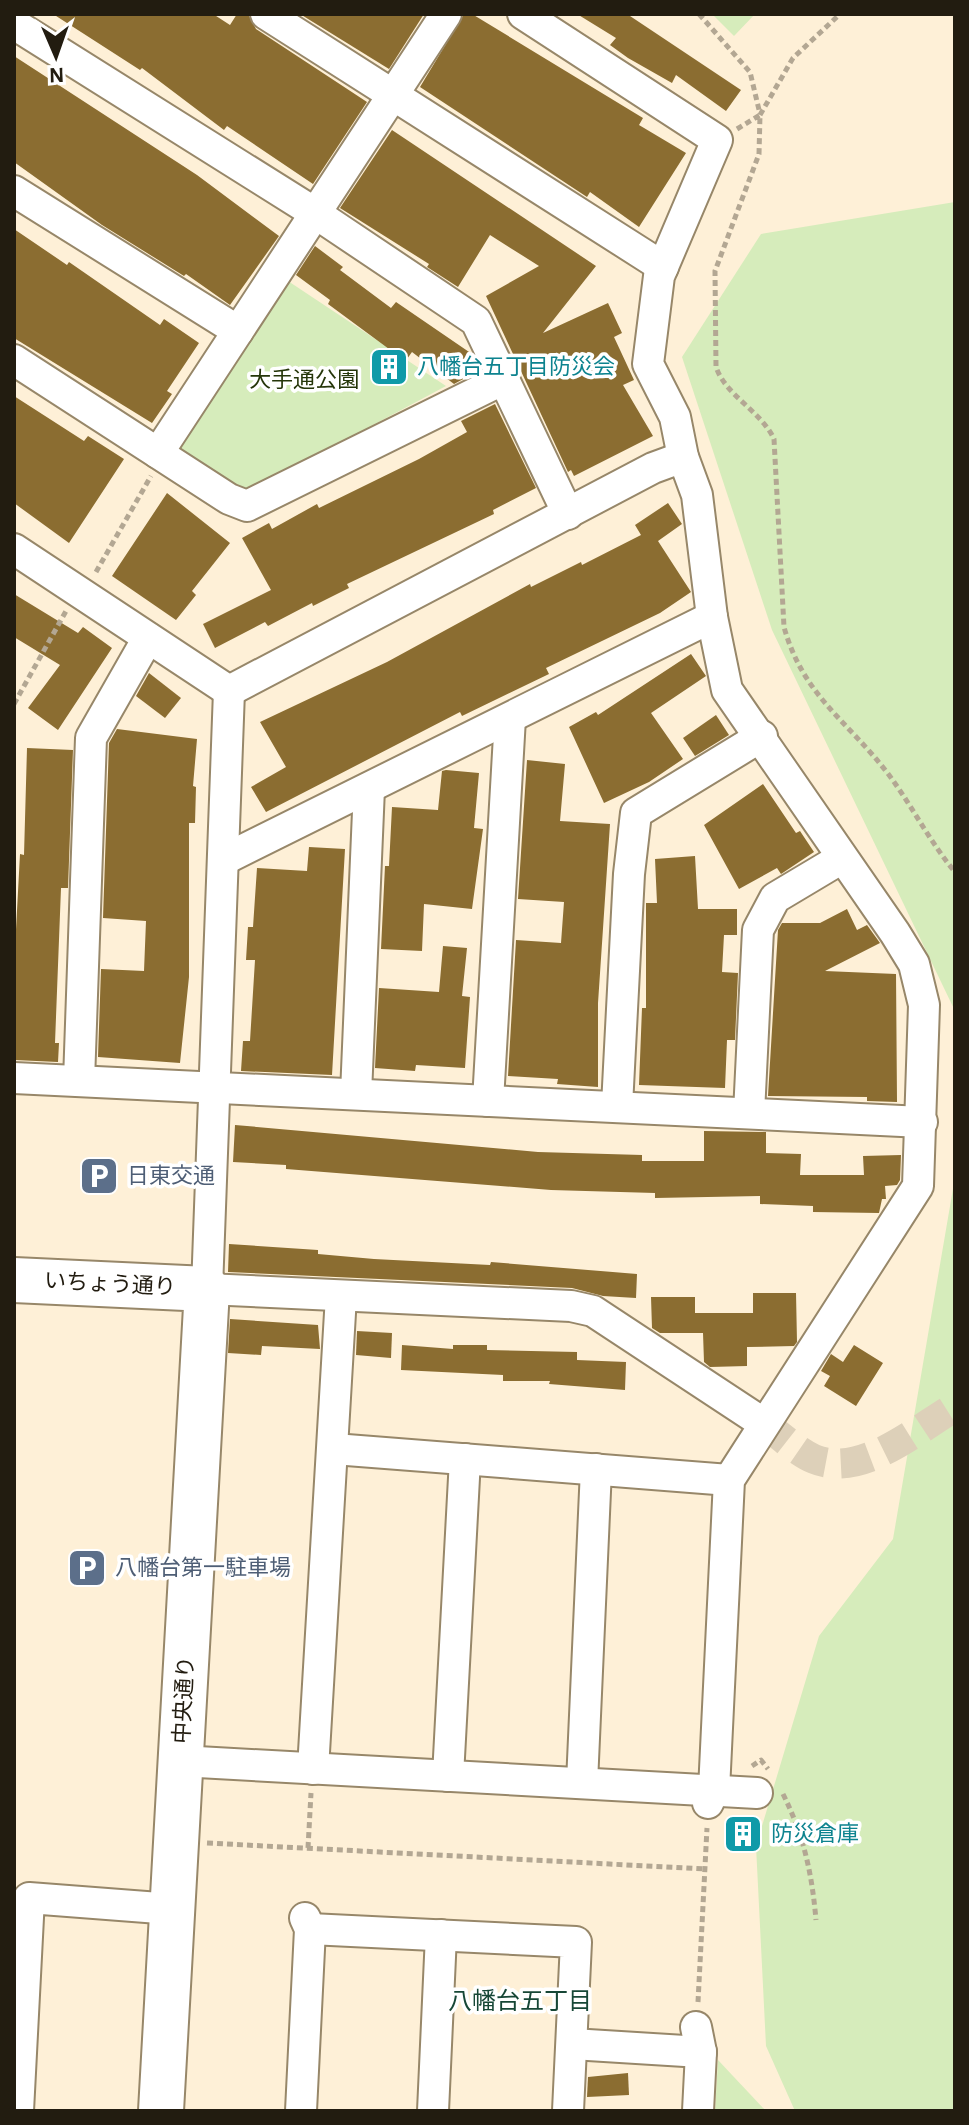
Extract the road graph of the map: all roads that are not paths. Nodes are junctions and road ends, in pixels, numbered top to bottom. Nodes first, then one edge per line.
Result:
1 (266, 14) edge
2 (446, 14) edge
3 (523, 14) edge
4 (14, 24) edge
5 (392, 95) junction
6 (14, 191) edge
7 (315, 213) junction
8 (663, 267) junction
9 (238, 331) junction
10 (14, 360) edge
11 (502, 380) junction
12 (158, 453) junction
13 (683, 457) junction
14 (568, 514) junction
15 (18, 561) edge
16 (712, 617) junction
17 (148, 638) junction
18 (229, 691) junction
19 (510, 718) junction
20 (762, 736) junction
21 (369, 788) junction
22 (842, 858) junction
23 (223, 860) junction
24 (14, 1078) edge
25 (79, 1081) junction
26 (216, 1088) junction
27 (356, 1094) junction
28 (488, 1101) junction
29 (617, 1106) junction
30 (749, 1113) junction
31 (922, 1122) junction
32 (14, 1280) edge
33 (207, 1289) junction
34 (341, 1296) junction
35 (763, 1423) junction
36 (334, 1449) junction
37 (465, 1459) junction
38 (596, 1469) junction
39 (729, 1480) junction
40 (180, 1761) junction
41 (313, 1769) junction
42 (448, 1776) junction
43 (582, 1783) junction
44 (772, 1788) road end
45 (711, 1796) junction
46 (172, 1909) junction
47 (441, 1935) junction
48 (572, 2044) junction
49 (18, 2111) edge
50 (161, 2111) edge
51 (301, 2111) edge
52 (433, 2111) edge
53 (568, 2111) edge
54 (698, 2111) edge

1 - 5 street
2 - 5 street
3 - 8 street
4 - 7 street
5 - 7 street
5 - 8 street
6 - 9 street
7 - 9 street
7 - 11 street
8 - 13 street
9 - 12 street
10 - 12 street
11 - 12 street
11 - 14 street
13 - 14 street
13 - 16 street
14 - 18 street
15 - 17 street
16 - 19 street
16 - 20 street
17 - 18 street
17 - 25 street
18 - 23 street
19 - 21 street
19 - 28 street
20 - 22 street
20 - 29 street
21 - 23 street
21 - 27 street
22 - 30 street
22 - 31 street
23 - 26 street
24 - 25 street
25 - 26 street
26 - 27 street
26 - 33 street
27 - 28 street
28 - 29 street
29 - 30 street
30 - 31 street
31 - 35 street
32 - 33 street, いちょう通り
33 - 34 street
33 - 40 street, 中央通り
34 - 35 street
34 - 36 street
35 - 39 street
36 - 37 street
36 - 41 street
37 - 38 street
37 - 42 street
38 - 39 street
38 - 43 street
39 - 45 street
40 - 41 street
40 - 46 street, 中央通り
41 - 42 street
42 - 43 street
43 - 45 street
44 - 45 street
46 - 49 street
46 - 50 street, 中央通り
47 - 48 street
47 - 51 street
47 - 52 street
48 - 53 street
48 - 54 street

